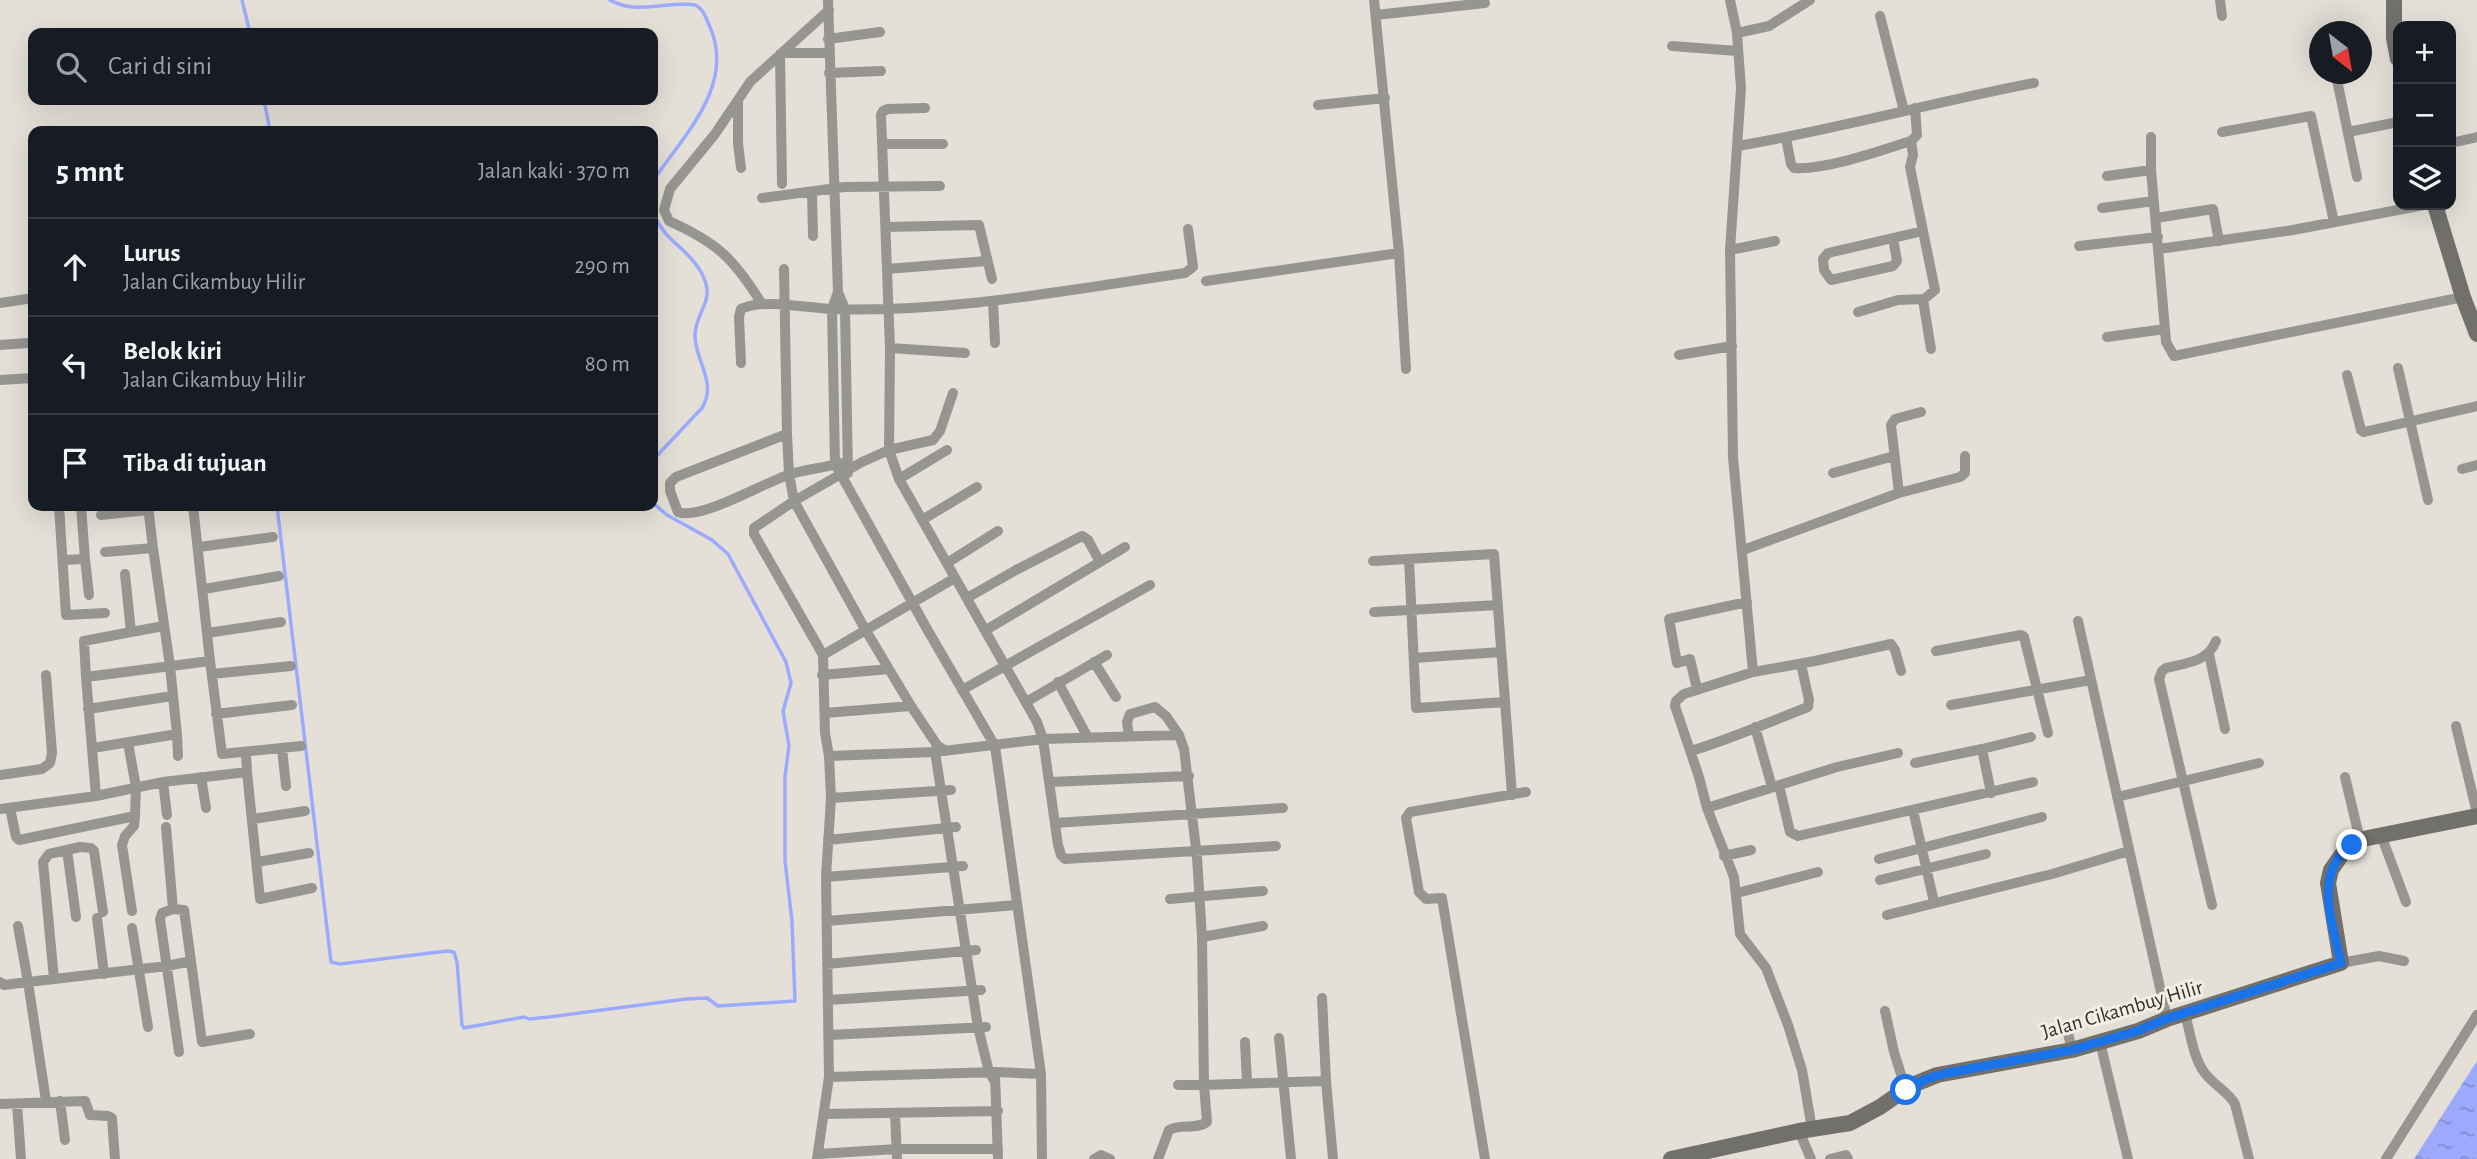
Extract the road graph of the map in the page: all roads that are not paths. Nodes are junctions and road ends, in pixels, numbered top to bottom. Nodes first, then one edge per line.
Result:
1 (1374, 0) edge
2 (1730, 0) edge
3 (1810, 0) edge
4 (2220, 0) edge
5 (2394, 0) edge
6 (1485, 3) dead end
7 (828, 5) edge
8 (1376, 15) junction
9 (1880, 16) dead end
10 (2222, 16) dead end
11 (2394, 21) edge
12 (880, 32) dead end
13 (1737, 33) junction
14 (828, 39) junction
15 (1672, 46) dead end
16 (1737, 51) junction
17 (781, 53) junction
18 (829, 53) junction
19 (881, 71) dead end
20 (829, 73) junction
21 (2034, 83) dead end
22 (2338, 84) edge
23 (1385, 98) junction
24 (738, 102) junction
25 (1318, 105) dead end
26 (925, 108) dead end
27 (1910, 109) junction
28 (2393, 123) edge
29 (2222, 132) dead end
30 (2348, 132) junction
31 (2151, 137) dead end
32 (2477, 137) edge
33 (1786, 138) junction
34 (1911, 141) junction
35 (2456, 142) edge
36 (883, 144) junction
37 (943, 144) dead end
38 (1738, 146) junction
39 (741, 168) dead end
40 (2151, 170) junction
41 (2107, 176) dead end
42 (2357, 177) dead end
43 (782, 184) dead end
44 (885, 186) junction
45 (940, 186) dead end
46 (834, 189) junction
47 (812, 192) junction
48 (762, 198) dead end
49 (2154, 201) junction
50 (2102, 208) dead end
51 (2393, 210) edge
52 (2437, 210) edge
53 (2156, 218) junction
54 (2334, 222) junction
55 (886, 227) junction
56 (1188, 229) dead end
57 (1923, 231) junction
58 (813, 236) dead end
59 (1893, 238) junction
60 (1775, 241) dead end
61 (2219, 241) junction
62 (2158, 243) junction
63 (2080, 246) dead end
64 (1730, 250) junction
65 (1399, 253) junction
66 (987, 261) junction
67 (784, 269) dead end
68 (887, 269) junction
69 (992, 279) dead end
70 (1206, 281) dead end
71 (838, 292) junction
72 (2463, 297) junction
73 (28, 299) edge
74 (1924, 299) junction
75 (993, 301) junction
76 (0, 303) edge
77 (762, 304) junction
78 (785, 306) junction
79 (832, 309) junction
80 (845, 309) junction
81 (889, 309) junction
82 (1858, 312) dead end
83 (2165, 329) junction
84 (2477, 334) edge
85 (2107, 337) dead end
86 (28, 342) dead end
87 (995, 343) dead end
88 (0, 345) edge
89 (1732, 346) junction
90 (890, 348) junction
91 (1931, 349) dead end
92 (965, 353) dead end
93 (1679, 355) dead end
94 (741, 363) dead end
95 (2398, 368) dead end
96 (1406, 369) dead end
97 (2347, 375) dead end
98 (28, 378) edge
99 (0, 380) edge
100 (953, 393) dead end
101 (2477, 406) edge
102 (1921, 412) dead end
103 (2412, 421) junction
104 (787, 434) junction
105 (889, 450) junction
106 (947, 450) dead end
107 (1894, 456) junction
108 (1965, 456) dead end
109 (2477, 465) edge
110 (2462, 469) dead end
111 (843, 470) junction
112 (1833, 473) dead end
113 (789, 474) junction
114 (899, 480) junction
115 (977, 487) dead end
116 (1899, 493) junction
117 (2428, 499) dead end
118 (794, 501) junction
119 (59, 511) edge
120 (81, 511) edge
121 (128, 511) edge
122 (148, 511) edge
123 (194, 511) edge
124 (101, 515) dead end
125 (922, 520) junction
126 (998, 531) dead end
127 (273, 537) dead end
128 (199, 547) junction
129 (1125, 547) dead end
130 (153, 548) junction
131 (1743, 550) junction
132 (105, 552) dead end
133 (85, 559) junction
134 (1409, 559) junction
135 (64, 560) junction
136 (1373, 561) dead end
137 (1100, 562) junction
138 (947, 563) junction
139 (125, 573) dead end
140 (279, 576) dead end
141 (956, 578) junction
142 (1150, 585) dead end
143 (204, 589) junction
144 (89, 595) dead end
145 (967, 598) junction
146 (1746, 602) junction
147 (912, 603) junction
148 (1498, 605) junction
149 (1411, 610) junction
150 (105, 612) dead end
151 (1374, 612) dead end
152 (2078, 621) dead end
153 (281, 622) dead end
154 (164, 626) junction
155 (865, 629) junction
156 (986, 630) junction
157 (131, 632) junction
158 (207, 633) junction
159 (2216, 641) dead end
160 (1502, 652) junction
161 (1936, 652) dead end
162 (823, 654) junction
163 (1107, 654) dead end
164 (2209, 654) junction
165 (1414, 658) junction
166 (211, 661) junction
167 (1094, 662) junction
168 (1801, 664) junction
169 (1005, 665) junction
170 (170, 666) junction
171 (291, 666) dead end
172 (890, 669) junction
173 (1901, 671) dead end
174 (1753, 673) junction
175 (212, 674) junction
176 (46, 675) dead end
177 (822, 676) junction
178 (86, 677) junction
179 (2091, 680) junction
180 (1058, 682) junction
181 (1697, 689) junction
182 (2037, 689) junction
183 (962, 690) junction
184 (172, 696) junction
185 (1116, 696) dead end
186 (1026, 702) junction
187 (1505, 702) junction
188 (292, 705) dead end
189 (1951, 705) dead end
190 (911, 706) junction
191 (88, 709) junction
192 (825, 713) junction
193 (216, 714) junction
194 (2456, 726) dead end
195 (1755, 727) junction
196 (2225, 729) dead end
197 (2048, 733) dead end
198 (177, 734) junction
199 (1179, 735) junction
200 (1087, 736) junction
201 (1129, 736) junction
202 (2031, 737) dead end
203 (1043, 739) junction
204 (128, 743) junction
205 (301, 746) dead end
206 (995, 746) junction
207 (93, 748) junction
208 (282, 748) junction
209 (939, 749) junction
210 (1982, 749) junction
211 (1691, 751) junction
212 (1898, 752) dead end
213 (246, 753) junction
214 (178, 756) dead end
215 (829, 756) junction
216 (1915, 763) dead end
217 (2259, 763) dead end
218 (247, 772) junction
219 (0, 775) edge
220 (1189, 776) junction
221 (201, 777) junction
222 (2345, 777) dead end
223 (2183, 780) junction
224 (163, 782) junction
225 (1050, 782) junction
226 (2033, 782) dead end
227 (286, 786) dead end
228 (1776, 786) junction
229 (135, 788) junction
230 (947, 791) junction
231 (1526, 792) dead end
232 (1991, 793) junction
233 (1512, 795) junction
234 (96, 796) junction
235 (2117, 797) junction
236 (831, 798) junction
237 (5, 808) edge
238 (205, 808) dead end
239 (1283, 808) dead end
240 (1707, 808) junction
241 (1913, 810) junction
242 (305, 811) dead end
243 (1192, 813) junction
244 (2477, 815) edge
245 (135, 816) junction
246 (2042, 817) dead end
247 (253, 819) junction
248 (1055, 823) junction
249 (952, 827) junction
250 (2381, 835) junction
251 (828, 840) junction
252 (2360, 840) junction
253 (1276, 846) dead end
254 (1922, 848) junction
255 (67, 850) junction
256 (1751, 850) dead end
257 (2129, 850) junction
258 (1196, 851) junction
259 (309, 853) dead end
260 (1986, 854) dead end
261 (1724, 856) junction
262 (1879, 859) dead end
263 (257, 862) junction
264 (958, 866) junction
265 (1927, 869) junction
266 (1818, 872) dead end
267 (826, 877) junction
268 (1881, 880) dead end
269 (312, 888) dead end
270 (1263, 891) dead end
271 (1737, 893) junction
272 (1199, 896) junction
273 (1170, 899) dead end
274 (1934, 902) junction
275 (2406, 902) dead end
276 (1016, 905) junction
277 (2212, 905) dead end
278 (961, 908) junction
279 (173, 909) junction
280 (132, 911) dead end
281 (1887, 915) dead end
282 (76, 917) dead end
283 (827, 921) junction
284 (18, 926) dead end
285 (1263, 926) dead end
286 (132, 928) dead end
287 (1202, 937) junction
288 (972, 951) junction
289 (191, 961) junction
290 (2404, 961) dead end
291 (2341, 963) junction
292 (827, 964) junction
293 (167, 966) junction
294 (137, 970) junction
295 (104, 974) junction
296 (54, 979) junction
297 (0, 982) edge
298 (28, 982) junction
299 (977, 991) junction
300 (1322, 998) dead end
301 (829, 1000) junction
302 (1885, 1012) dead end
303 (2185, 1014) junction
304 (2477, 1015) edge
305 (2166, 1019) junction
306 (2066, 1025) dead end
307 (148, 1027) dead end
308 (982, 1027) junction
309 (250, 1034) dead end
310 (830, 1035) junction
311 (1279, 1038) dead end
312 (1245, 1042) dead end
313 (2100, 1042) junction
314 (2072, 1050) junction
315 (179, 1052) dead end
316 (1041, 1074) junction
317 (993, 1075) junction
318 (829, 1077) junction
319 (1325, 1081) junction
320 (1284, 1082) junction
321 (1247, 1083) junction
322 (1178, 1085) dead end
323 (1204, 1085) junction
324 (1906, 1090) junction
325 (46, 1101) junction
326 (60, 1101) junction
327 (0, 1104) edge
328 (17, 1104) junction
329 (998, 1111) junction
330 (895, 1112) junction
331 (825, 1114) junction
332 (1806, 1130) junction
333 (65, 1140) dead end
334 (897, 1154) edge
335 (998, 1154) edge
336 (818, 1156) edge
337 (1693, 1157) edge
338 (1850, 1157) edge
339 (21, 1159) edge
340 (115, 1159) edge
341 (1042, 1159) edge
342 (1094, 1159) edge
343 (1111, 1159) edge
344 (1158, 1159) edge
345 (1291, 1159) edge
346 (1333, 1159) edge
347 (1485, 1159) edge
348 (1671, 1159) edge
349 (1811, 1159) edge
350 (1830, 1159) edge
351 (2128, 1159) edge
352 (2249, 1159) edge
353 (2386, 1159) edge

1 - 8 street
2 - 13 street
3 - 13 street
4 - 10 street
5 - 11 street
6 - 8 street
7 - 14 street
7 - 17 street
8 - 23 street
9 - 27 street
12 - 14 street
13 - 16 street
14 - 18 street
15 - 16 street
16 - 38 street
17 - 18 street
17 - 24 street
17 - 43 street
18 - 20 street
19 - 20 street
20 - 46 street
21 - 27 street
22 - 30 street
23 - 25 street
23 - 65 street
24 - 39 street
24 - 77 street
26 - 36 street
27 - 33 street
27 - 34 street
28 - 30 street
29 - 54 street
30 - 42 street
31 - 40 street
32 - 35 street
33 - 34 street
33 - 38 street
34 - 57 street
36 - 37 street
36 - 44 street
38 - 64 street
40 - 41 street
40 - 49 street
44 - 45 street
44 - 46 street
44 - 55 street
46 - 47 street
46 - 71 street
47 - 48 street
47 - 58 street
49 - 50 street
49 - 53 street
51 - 54 street
52 - 72 street
53 - 61 street
53 - 62 street
54 - 61 street
55 - 66 street
55 - 68 street
56 - 75 street
57 - 59 street
57 - 74 street
59 - 59 street
60 - 64 street
61 - 62 street
62 - 63 street
62 - 83 street
64 - 89 street
65 - 70 street
65 - 96 street
66 - 68 street
66 - 69 street
67 - 78 street
68 - 81 street
71 - 79 street
71 - 80 street
72 - 83 street
72 - 84 street
73 - 76 street
74 - 82 street
74 - 91 street
75 - 81 street
75 - 87 street
77 - 78 street
77 - 94 street
78 - 79 street
78 - 104 street
79 - 80 street
79 - 111 street
80 - 81 street
80 - 111 street
81 - 90 street
83 - 85 street
86 - 88 street
89 - 93 street
89 - 131 street
90 - 92 street
90 - 105 street
95 - 103 street
97 - 103 street
98 - 99 street
100 - 105 street
101 - 103 street
102 - 107 street
103 - 117 street
104 - 113 street
104 - 113 street
105 - 111 street
105 - 114 street
106 - 114 street
107 - 112 street
107 - 116 street
108 - 116 street
109 - 110 street
111 - 113 street
111 - 118 street
111 - 147 street
113 - 118 street
114 - 125 street
115 - 125 street
116 - 131 street
118 - 155 street
118 - 162 street
119 - 135 street
120 - 133 street
121 - 124 street
122 - 130 street
123 - 128 street
125 - 138 street
126 - 138 street
127 - 128 street
128 - 143 street
129 - 137 street
130 - 132 street
130 - 154 street
131 - 146 street
133 - 135 street
133 - 144 street
134 - 136 street
134 - 148 street
134 - 149 street
135 - 150 street
137 - 145 street
137 - 156 street
138 - 141 street
139 - 157 street
140 - 143 street
141 - 145 street
141 - 147 street
142 - 169 street
143 - 158 street
145 - 156 street
146 - 174 street
146 - 181 street
147 - 155 street
147 - 183 street
148 - 149 street
148 - 160 street
149 - 151 street
149 - 165 street
152 - 179 street
153 - 158 street
154 - 157 street
154 - 170 street
155 - 162 street
155 - 172 street
156 - 169 street
157 - 178 street
158 - 166 street
159 - 164 street
160 - 165 street
160 - 187 street
161 - 182 street
162 - 177 street
163 - 167 street
164 - 196 street
164 - 223 street
165 - 187 street
166 - 170 street
166 - 175 street
167 - 180 street
167 - 185 street
168 - 173 street
168 - 174 street
168 - 195 street
169 - 183 street
169 - 186 street
170 - 178 street
170 - 184 street
171 - 175 street
172 - 177 street
172 - 190 street
174 - 181 street
175 - 193 street
176 - 219 street
177 - 192 street
178 - 191 street
179 - 182 street
179 - 235 street
180 - 186 street
180 - 200 street
181 - 211 street
182 - 189 street
182 - 197 street
183 - 206 street
184 - 191 street
184 - 198 street
186 - 203 street
187 - 233 street
188 - 193 street
190 - 192 street
190 - 209 street
191 - 207 street
192 - 215 street
193 - 213 street
194 - 244 street
195 - 211 street
195 - 228 street
198 - 204 street
198 - 214 street
199 - 201 street
199 - 201 street
199 - 220 street
200 - 201 street
200 - 203 street
202 - 210 street
203 - 206 street
203 - 225 street
204 - 207 street
204 - 229 street
205 - 208 street
206 - 209 street
206 - 276 street
207 - 234 street
208 - 213 street
208 - 227 street
209 - 215 street
209 - 230 street
210 - 216 street
210 - 232 street
211 - 240 street
212 - 228 street
213 - 218 street
215 - 236 street
217 - 223 street
218 - 221 street
218 - 247 street
220 - 225 street
220 - 243 street
221 - 224 street
221 - 238 street
222 - 252 street
223 - 235 street
223 - 277 street
224 - 229 street
224 - 279 street
225 - 248 street
226 - 232 street
228 - 240 street
228 - 241 street
229 - 234 street
229 - 245 street
230 - 236 street
230 - 249 street
231 - 233 street
232 - 241 street
233 - 347 street
234 - 237 street
235 - 257 street
236 - 251 street
237 - 245 street
239 - 243 street
240 - 261 street
241 - 254 street
242 - 247 street
243 - 248 street
243 - 258 street
244 - 250 street
245 - 280 street
246 - 254 street
247 - 263 street
248 - 258 street
249 - 251 street
249 - 264 street
250 - 252 street
250 - 275 street
251 - 267 street
252 - 291 street
253 - 258 street
254 - 262 street
254 - 265 street
255 - 282 street
255 - 295 street
255 - 296 street
256 - 261 street
257 - 274 street
257 - 305 street
258 - 272 street
259 - 263 street
260 - 265 street
261 - 271 street
263 - 269 street
264 - 267 street
264 - 278 street
265 - 268 street
265 - 274 street
266 - 271 street
267 - 283 street
270 - 272 street
271 - 332 street
272 - 273 street
272 - 287 street
274 - 281 street
276 - 278 street
276 - 316 street
278 - 283 street
278 - 288 street
279 - 289 street
279 - 293 street
283 - 292 street
284 - 298 street
285 - 287 street
286 - 294 street
287 - 323 street
288 - 292 street
288 - 299 street
289 - 293 street
289 - 309 street
290 - 291 street
291 - 303 street, Jalan Cikambuy Hilir
292 - 301 street
293 - 294 street
293 - 315 street
294 - 295 street
294 - 307 street
295 - 296 street
296 - 298 street
297 - 298 street
298 - 325 street
299 - 301 street
299 - 308 street
300 - 319 street
301 - 310 street
302 - 324 street
303 - 305 street, Jalan Cikambuy Hilir
303 - 352 street
304 - 353 street
305 - 313 street, Jalan Cikambuy Hilir
306 - 314 street
308 - 310 street
308 - 317 street
310 - 318 street
311 - 320 street
312 - 321 street
313 - 314 street, Jalan Cikambuy Hilir
313 - 351 street
314 - 324 street, Jalan Cikambuy Hilir
316 - 317 street
316 - 341 street
317 - 318 street
317 - 329 street
318 - 331 street
319 - 320 street
319 - 346 street
320 - 321 street
320 - 345 street
321 - 323 street
322 - 323 street
323 - 344 street
324 - 332 street, Jalan Cikambuy Hilir
325 - 326 street
325 - 328 street
326 - 333 street
326 - 340 street
327 - 328 street
328 - 339 street
329 - 330 street
329 - 335 street
330 - 331 street
330 - 334 street
331 - 336 street
332 - 337 street, Jalan Cikambuy Hilir
332 - 349 street
334 - 335 street
334 - 336 street
337 - 348 street, Jalan Cikambuy Hilir
338 - 350 street
342 - 343 street

